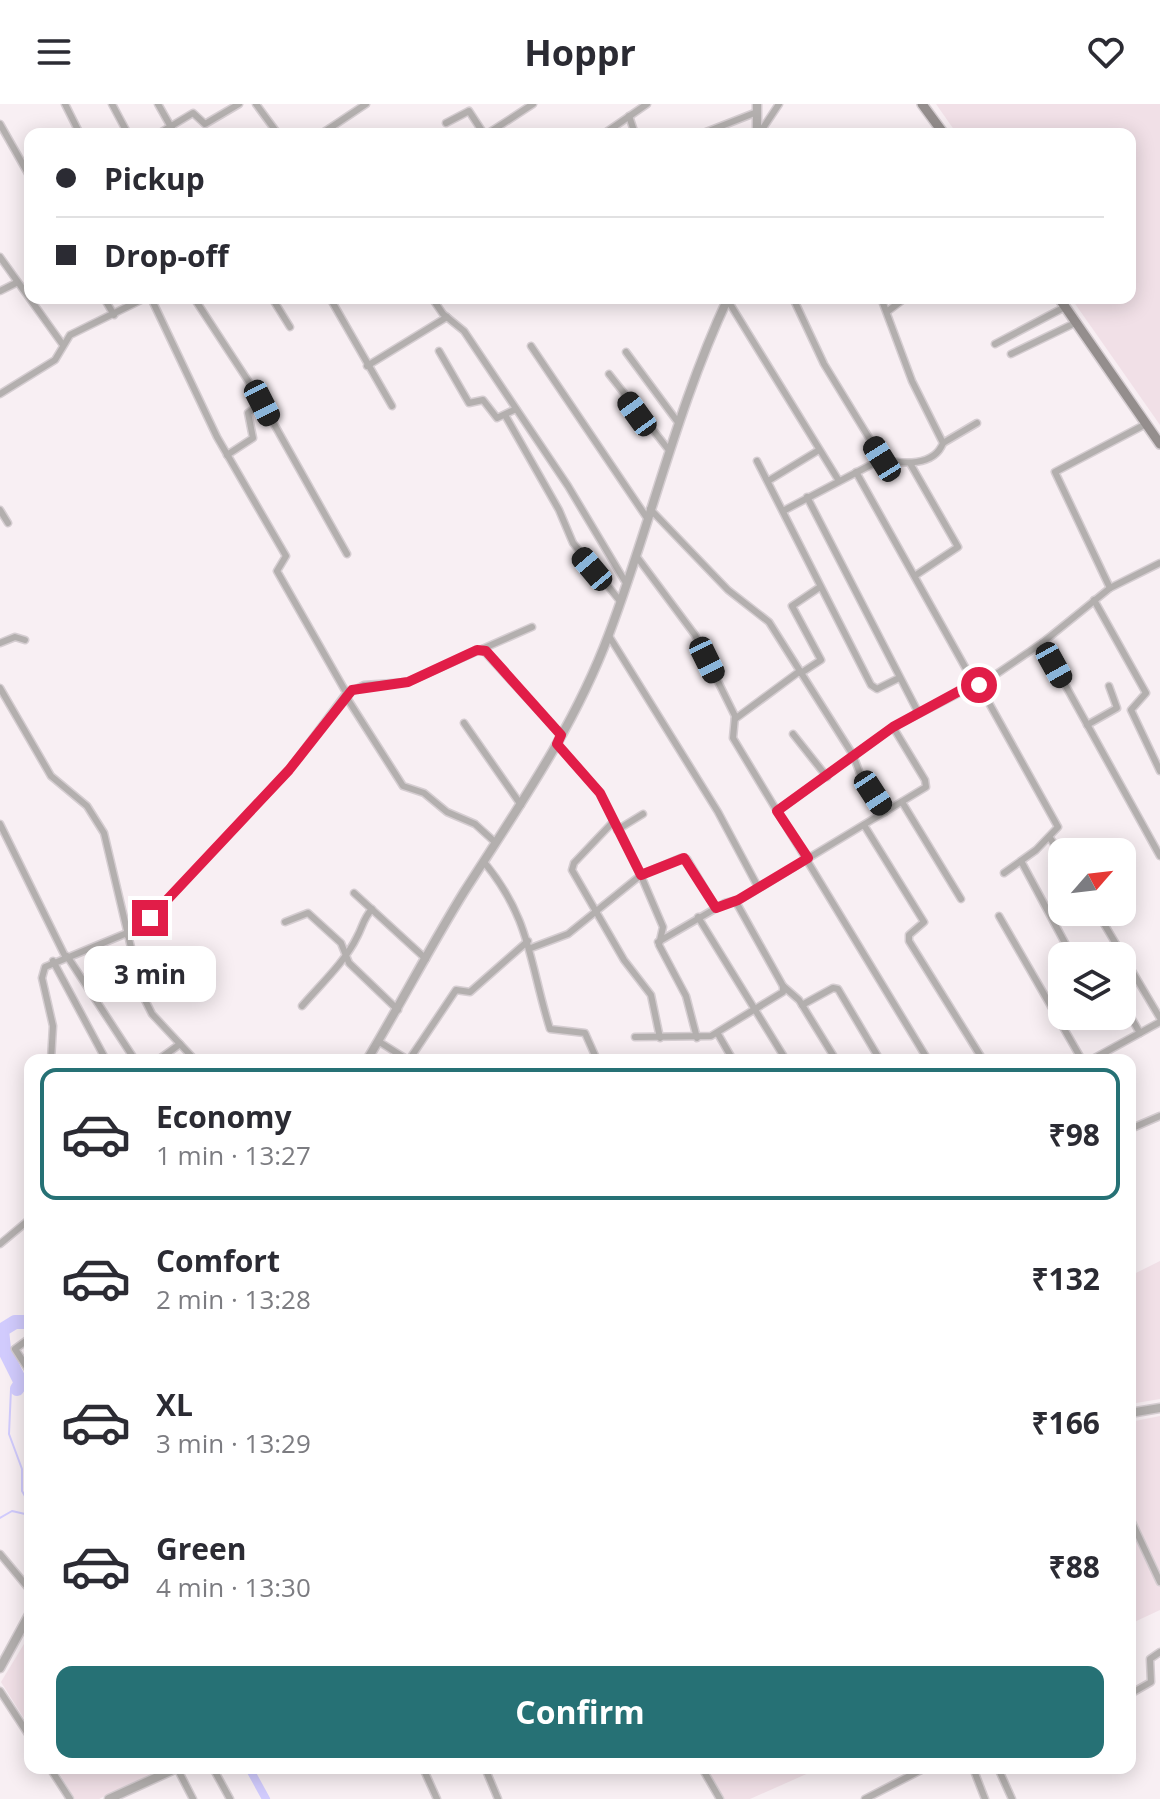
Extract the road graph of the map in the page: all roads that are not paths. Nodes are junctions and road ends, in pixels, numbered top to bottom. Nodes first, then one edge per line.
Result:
1 (65, 104) edge
2 (112, 104) edge
3 (158, 104) edge
4 (239, 104) edge
5 (256, 104) edge
6 (366, 104) edge
7 (533, 104) edge
8 (647, 104) edge
9 (779, 104) edge
10 (922, 104) edge
11 (353, 107) edge
12 (757, 108) edge
13 (629, 116) junction
14 (446, 123) dead end
15 (0, 124) edge
16 (170, 126) junction
17 (77, 128) edge
18 (125, 128) edge
19 (167, 128) edge
20 (274, 128) edge
21 (328, 128) edge
22 (482, 128) edge
23 (495, 128) edge
24 (612, 128) edge
25 (633, 128) edge
26 (714, 128) edge
27 (758, 128) edge
28 (762, 128) edge
29 (940, 128) edge
30 (24, 166) edge
31 (0, 257) edge
32 (16, 283) junction
33 (0, 291) edge
34 (24, 294) edge
35 (32, 304) edge
36 (108, 304) edge
37 (136, 304) edge
38 (151, 304) edge
39 (198, 304) edge
40 (276, 304) edge
41 (333, 304) edge
42 (437, 304) edge
43 (726, 304) edge
44 (732, 304) edge
45 (796, 304) edge
46 (884, 304) edge
47 (897, 304) edge
48 (1059, 304) edge
49 (1063, 304) edge
50 (888, 311) junction
51 (114, 315) junction
52 (447, 317) junction
53 (1075, 323) junction
54 (290, 327) dead end
55 (995, 344) dead end
56 (63, 345) junction
57 (531, 346) dead end
58 (439, 351) dead end
59 (626, 352) dead end
60 (1011, 354) dead end
61 (367, 366) junction
62 (609, 374) dead end
63 (0, 394) edge
64 (262, 403) junction
65 (392, 406) dead end
66 (516, 409) junction
67 (505, 415) junction
68 (677, 421) junction
69 (977, 423) dead end
70 (1146, 424) junction
71 (943, 443) junction
72 (1160, 444) edge
73 (668, 449) junction
74 (819, 450) junction
75 (227, 455) junction
76 (882, 459) junction
77 (757, 461) dead end
78 (911, 465) junction
79 (856, 472) junction
80 (768, 481) junction
81 (839, 481) junction
82 (807, 497) junction
83 (0, 510) edge
84 (783, 511) junction
85 (649, 514) junction
86 (8, 523) dead end
87 (347, 554) dead end
88 (637, 557) junction
89 (1160, 563) edge
90 (916, 575) junction
91 (626, 583) junction
92 (820, 587) junction
93 (1110, 588) junction
94 (1094, 600) junction
95 (620, 601) junction
96 (532, 627) dead end
97 (609, 636) junction
98 (25, 640) dead end
99 (0, 643) edge
100 (1042, 643) junction
101 (482, 649) junction
102 (800, 672) junction
103 (899, 678) junction
104 (976, 684) junction
105 (1109, 686) dead end
106 (0, 688) edge
107 (346, 695) junction
108 (918, 712) junction
109 (735, 719) junction
110 (464, 723) dead end
111 (1087, 725) junction
112 (893, 727) junction
113 (793, 734) dead end
114 (559, 740) junction
115 (853, 755) junction
116 (1157, 760) edge
117 (1160, 771) edge
118 (827, 777) junction
119 (902, 802) junction
120 (521, 805) junction
121 (777, 811) junction
122 (885, 812) junction
123 (643, 814) dead end
124 (613, 822) junction
125 (0, 824) edge
126 (864, 825) junction
127 (617, 830) junction
128 (1050, 838) edge
129 (1048, 840) edge
130 (496, 843) junction
131 (1160, 856) edge
132 (808, 858) junction
133 (1021, 861) junction
134 (484, 862) junction
135 (1004, 873) dead end
136 (641, 875) junction
137 (758, 887) junction
138 (354, 893) dead end
139 (961, 899) dead end
140 (738, 900) junction
141 (716, 908) junction
142 (372, 909) junction
143 (597, 912) junction
144 (999, 916) dead end
145 (698, 917) junction
146 (285, 922) dead end
147 (1105, 926) edge
148 (127, 935) junction
149 (658, 942) junction
150 (1064, 942) edge
151 (530, 944) junction
152 (345, 955) junction
153 (66, 956) junction
154 (426, 959) junction
155 (53, 961) junction
156 (783, 986) junction
157 (802, 1005) junction
158 (302, 1006) dead end
159 (756, 1009) junction
160 (398, 1010) junction
161 (1160, 1020) edge
162 (1136, 1026) edge
163 (1140, 1033) junction
164 (718, 1034) junction
165 (635, 1037) dead end
166 (660, 1038) junction
167 (697, 1038) junction
168 (378, 1041) junction
169 (180, 1044) junction
170 (51, 1054) edge
171 (103, 1054) edge
172 (131, 1054) edge
173 (166, 1054) edge
174 (189, 1054) edge
175 (370, 1054) edge
176 (399, 1054) edge
177 (412, 1054) edge
178 (594, 1054) edge
179 (730, 1054) edge
180 (782, 1054) edge
181 (832, 1054) edge
182 (876, 1054) edge
183 (924, 1054) edge
184 (979, 1054) edge
185 (1079, 1054) edge
186 (1102, 1054) edge
187 (1160, 1116) edge
188 (1136, 1126) edge
189 (24, 1224) edge
190 (0, 1244) edge
191 (24, 1342) edge
192 (24, 1363) edge
193 (1160, 1408) edge
194 (1136, 1412) edge
195 (1136, 1531) edge
196 (0, 1554) edge
197 (1160, 1582) edge
198 (24, 1583) edge
199 (24, 1624) edge
200 (1160, 1652) edge
201 (0, 1668) edge
202 (0, 1691) edge
203 (1136, 1691) edge
204 (24, 1728) edge
205 (54, 1774) edge
206 (164, 1774) edge
207 (180, 1774) edge
208 (216, 1774) edge
209 (426, 1774) edge
210 (488, 1774) edge
211 (705, 1774) edge
212 (913, 1774) edge
213 (975, 1774) edge
214 (1001, 1774) edge
215 (70, 1799) edge
216 (109, 1799) edge
217 (193, 1799) edge
218 (230, 1799) edge
219 (437, 1799) edge
220 (498, 1799) edge
221 (720, 1799) edge
222 (865, 1799) edge
223 (985, 1799) edge
224 (1012, 1799) edge

1 - 17 street
2 - 18 street
3 - 16 street
4 - 16 street
5 - 20 street
6 - 11 street
7 - 23 street
8 - 13 street
9 - 28 street
10 - 29 main road
11 - 21 street
12 - 26 street
12 - 27 street
13 - 24 street
13 - 25 street
14 - 22 street
15 - 30 street
16 - 19 street
31 - 32 street
32 - 33 street
32 - 34 street
35 - 56 street
36 - 51 street
37 - 51 street
38 - 75 street
39 - 64 street
40 - 54 street
41 - 61 street
42 - 52 street
43 - 68 street
44 - 74 street
45 - 76 street
46 - 50 street
47 - 50 street
48 - 55 street
49 - 53 main road
50 - 71 street
51 - 56 street
52 - 61 street
52 - 66 street
53 - 60 street
53 - 70 main road
56 - 63 street
57 - 85 street
58 - 67 street
59 - 68 street
61 - 65 street
62 - 73 street
64 - 75 street
64 - 87 street
66 - 67 street
66 - 91 street
67 - 95 street
68 - 73 street
69 - 71 street
70 - 72 main road
70 - 93 street
71 - 78 street
73 - 85 street
74 - 80 street
74 - 81 street
75 - 107 street
76 - 78 street
76 - 79 street
77 - 80 street
78 - 90 street
79 - 81 street
79 - 90 street
80 - 84 street
81 - 82 street
82 - 84 street
82 - 103 street
83 - 86 street
84 - 92 street
85 - 88 street
85 - 102 street
88 - 91 street
88 - 109 street
89 - 93 street
90 - 104 street
91 - 95 street
92 - 102 street
92 - 103 street
93 - 94 street
94 - 100 street
94 - 116 street
95 - 97 street
96 - 101 street
97 - 114 street
97 - 137 street
98 - 99 street
100 - 104 street
100 - 111 street
101 - 107 street
101 - 114 street
102 - 109 street
102 - 115 street
103 - 108 street
104 - 108 street
104 - 128 street
105 - 111 street
106 - 148 street
107 - 130 street
107 - 148 street
108 - 112 street
109 - 121 street
110 - 120 street
111 - 131 street
112 - 115 street
112 - 119 street
113 - 118 street
114 - 120 street
114 - 124 street
115 - 118 street
115 - 122 street
116 - 117 street
118 - 121 street
119 - 122 street
119 - 139 street
120 - 130 street
121 - 132 street
122 - 126 street
123 - 127 street
124 - 127 street
124 - 143 street
125 - 153 street
126 - 132 street
126 - 184 street
127 - 136 street
129 - 133 street
130 - 134 street
132 - 137 street
132 - 183 street
133 - 135 street
133 - 150 street
134 - 151 street
134 - 154 street
136 - 141 street
136 - 143 street
136 - 149 street
137 - 140 street
138 - 142 street
140 - 141 street
140 - 156 street
141 - 145 street
142 - 152 street
142 - 154 street
143 - 151 street
143 - 166 street
144 - 185 street
145 - 149 street
145 - 159 street
146 - 152 street
147 - 161 street
148 - 153 street
148 - 169 street
149 - 167 street
151 - 177 street
151 - 178 street
152 - 158 street
152 - 160 street
153 - 155 street
153 - 172 street
154 - 160 street
155 - 170 street
155 - 171 street
156 - 157 street
156 - 159 street
157 - 181 street
157 - 182 street
159 - 164 street
159 - 180 street
160 - 168 street
161 - 163 street
162 - 163 street
163 - 186 street
164 - 167 street
164 - 179 street
165 - 166 street
166 - 167 street
168 - 175 street
168 - 176 street
169 - 173 street
169 - 174 street
187 - 188 street
189 - 190 street
191 - 192 street
193 - 194 street
195 - 197 street
196 - 198 street
199 - 201 street
200 - 203 street
202 - 204 street
205 - 215 street
206 - 216 street
207 - 217 street
208 - 218 street
209 - 219 street
210 - 220 street
211 - 221 street
212 - 222 street
213 - 223 street
214 - 224 street

